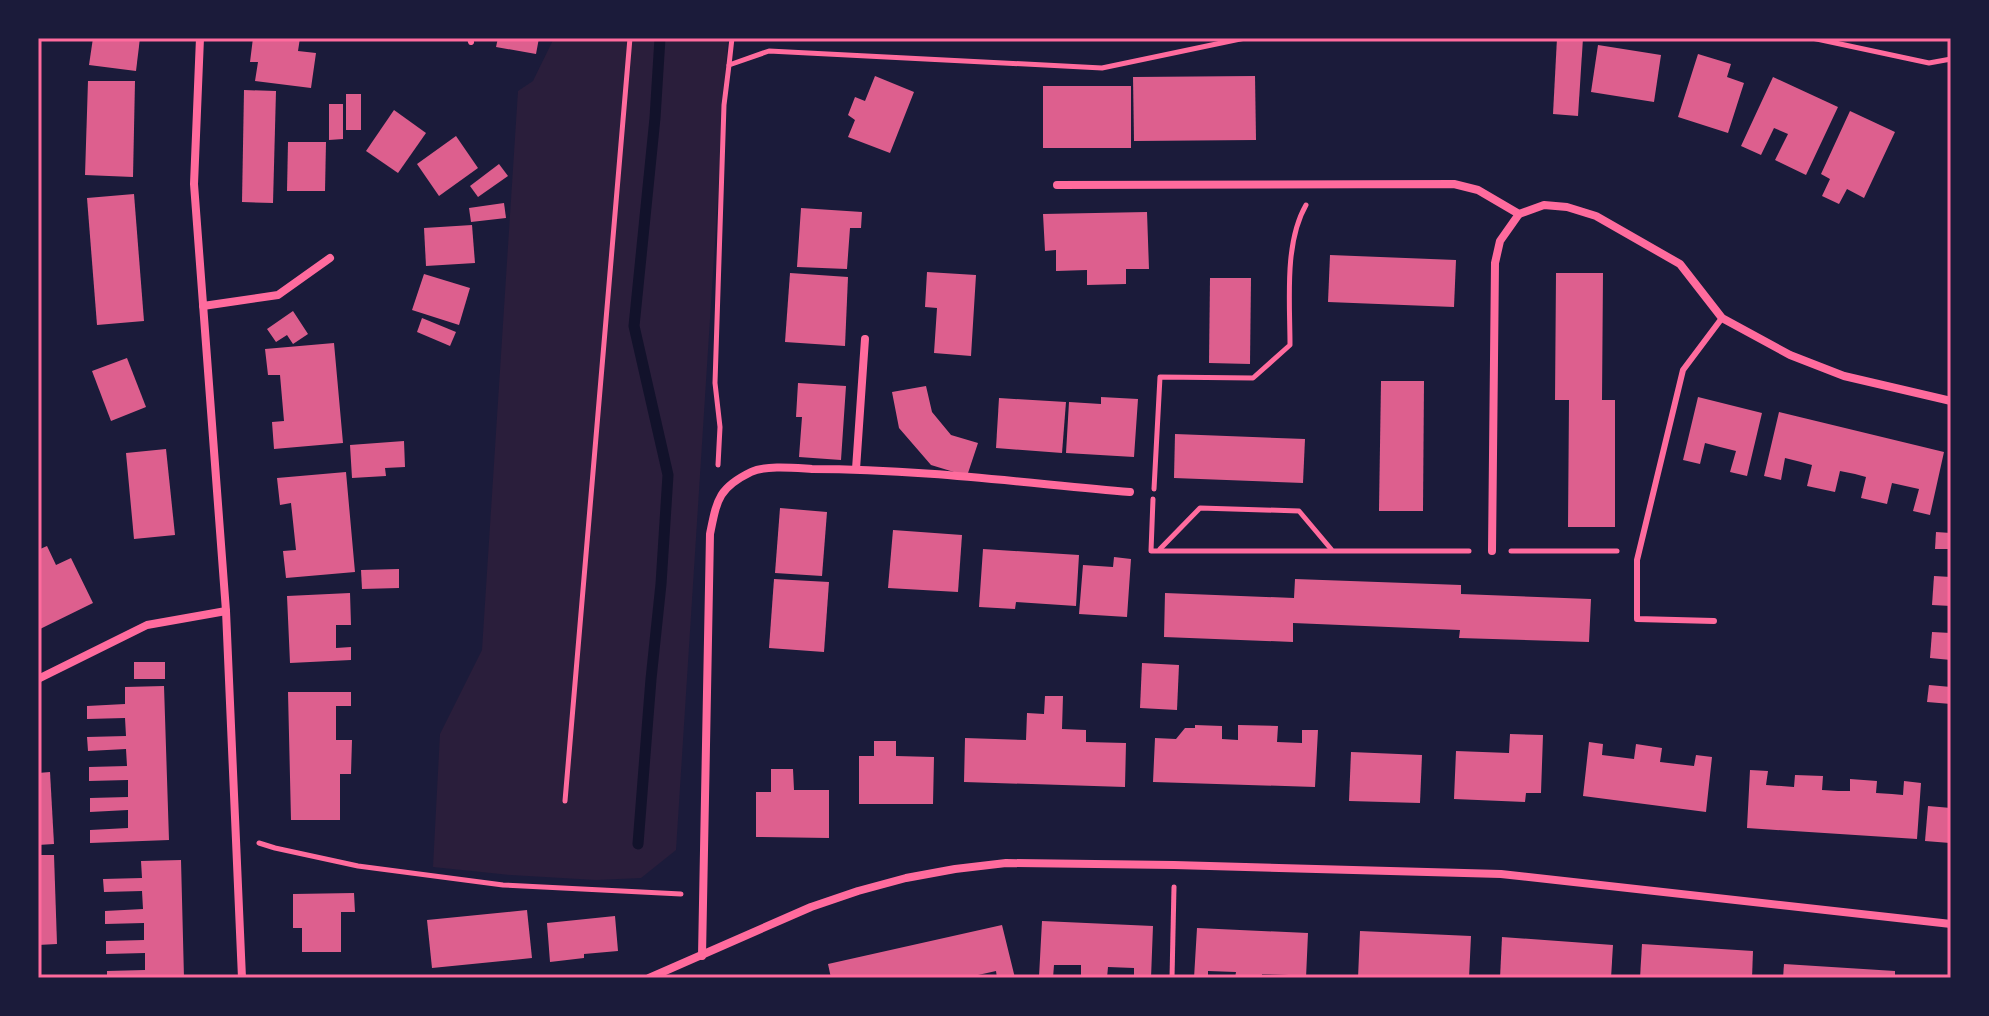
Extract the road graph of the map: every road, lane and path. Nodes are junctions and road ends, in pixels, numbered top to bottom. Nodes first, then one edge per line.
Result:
1 (200, 38) edge
2 (630, 38) edge
3 (732, 38) edge
4 (1245, 38) edge
5 (1812, 38) edge
6 (1951, 59) edge
7 (729, 65) junction
8 (1057, 185) dead end
9 (1318, 185) junction
10 (1519, 214) junction
11 (330, 258) dead end
12 (203, 306) junction
13 (1722, 318) junction
14 (865, 339) dead end
15 (1951, 401) edge
16 (856, 469) junction
17 (1130, 492) dead end
18 (716, 505) junction
19 (1159, 550) junction
20 (1331, 550) junction
21 (1492, 551) junction
22 (1638, 551) junction
23 (226, 611) junction
24 (1714, 621) dead end
25 (38, 679) edge
26 (565, 801) dead end
27 (236, 835) junction
28 (1174, 865) junction
29 (702, 894) junction
30 (1951, 924) edge
31 (702, 956) junction
32 (242, 978) edge
33 (649, 978) edge
34 (1172, 978) edge

1 - 12 street
2 - 26 path
3 - 7 path
4 - 7 path
5 - 6 path
7 - 18 path
8 - 9 street
9 - 10 street
9 - 19 path
10 - 13 street
10 - 21 street
11 - 12 street
12 - 23 street
13 - 15 street
13 - 22 lane
14 - 16 street
16 - 17 street
16 - 18 street
18 - 29 street
19 - 20 path
19 - 20 path
20 - 21 path
21 - 22 path
22 - 24 lane
23 - 25 street
23 - 27 street
27 - 29 path
27 - 32 street
28 - 30 street
28 - 31 street
28 - 34 path
29 - 31 street
31 - 33 street

